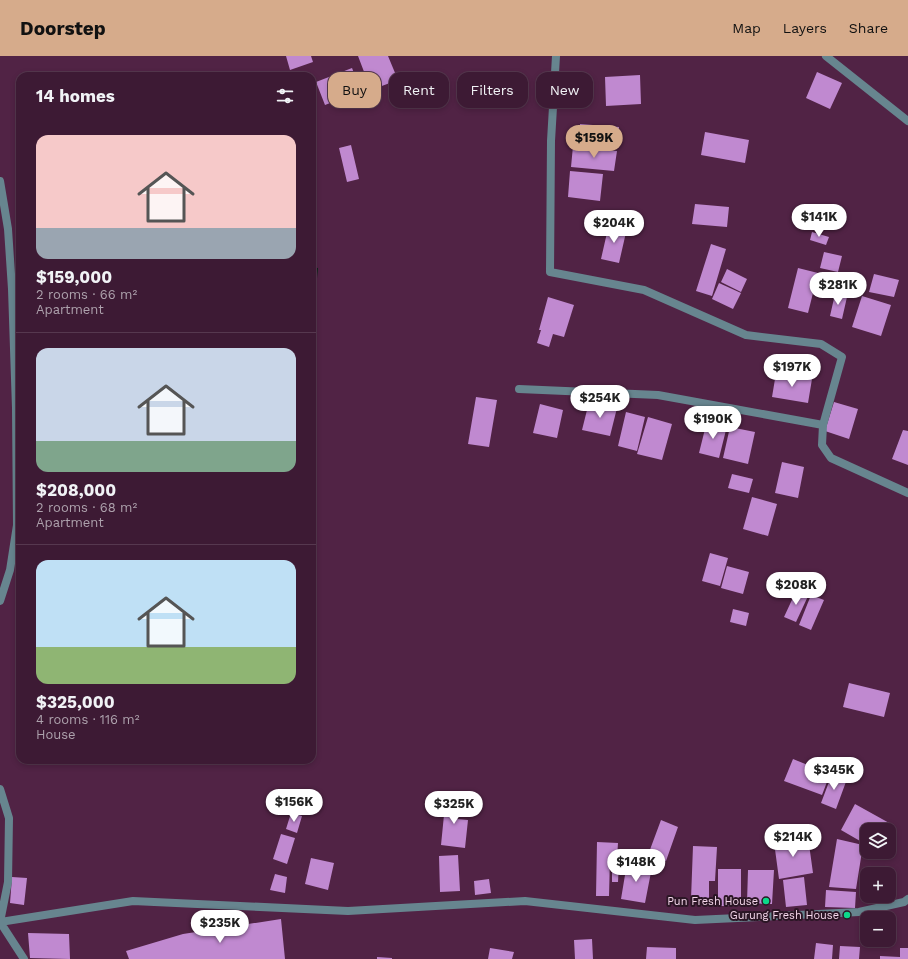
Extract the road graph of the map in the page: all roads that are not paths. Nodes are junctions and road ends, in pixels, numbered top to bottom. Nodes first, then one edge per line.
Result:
1 (556, 56) edge
2 (826, 56) edge
3 (908, 121) edge
4 (0, 181) edge
5 (520, 389) dead end
6 (16, 408) edge
7 (824, 425) junction
8 (908, 493) edge
9 (16, 531) edge
10 (0, 601) edge
11 (0, 789) edge
12 (908, 899) edge
13 (0, 922) edge
14 (24, 959) edge

1 - 7 street
2 - 3 street
4 - 6 street
5 - 7 street
7 - 8 street
9 - 10 street
11 - 13 street
12 - 13 street
13 - 14 street

